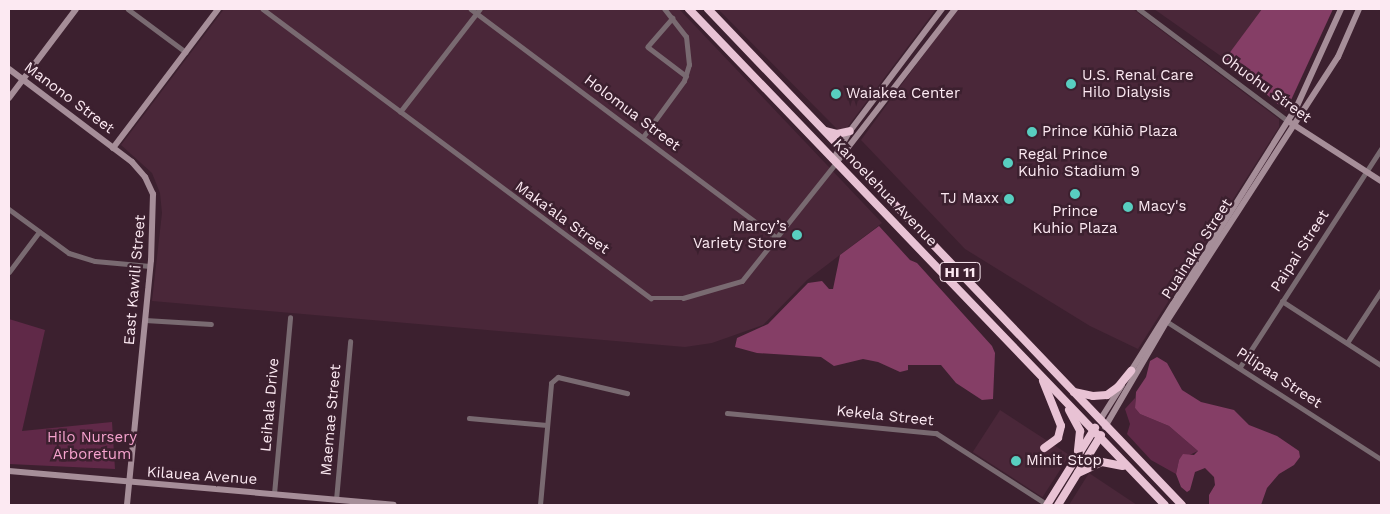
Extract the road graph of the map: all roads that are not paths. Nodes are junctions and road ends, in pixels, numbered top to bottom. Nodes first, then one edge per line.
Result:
1 (76, 9) edge
2 (128, 9) edge
3 (218, 9) edge
4 (263, 9) edge
5 (471, 9) edge
6 (664, 9) edge
7 (689, 9) edge
8 (708, 9) edge
9 (942, 9) edge
10 (955, 9) edge
11 (1140, 9) edge
12 (1341, 9) edge
13 (1359, 9) edge
14 (478, 11) edge
15 (673, 18) junction
16 (186, 52) junction
17 (9, 69) edge
18 (686, 76) junction
19 (23, 80) junction
20 (9, 98) edge
21 (400, 112) junction
22 (1291, 123) junction
23 (824, 130) junction
24 (850, 131) junction
25 (642, 137) junction
26 (114, 148) junction
27 (1381, 149) edge
28 (843, 150) junction
29 (834, 161) junction
30 (1367, 172) junction
31 (1381, 181) edge
32 (9, 209) edge
33 (39, 232) junction
34 (777, 238) junction
35 (150, 266) junction
36 (9, 272) edge
37 (1381, 291) edge
38 (1282, 301) junction
39 (290, 318) dead end
40 (145, 320) junction
41 (1165, 320) junction
42 (211, 324) dead end
43 (350, 342) dead end
44 (1348, 343) junction
45 (1381, 365) edge
46 (1240, 368) junction
47 (1131, 371) junction
48 (1040, 375) junction
49 (1072, 391) junction
50 (1057, 392) junction
51 (627, 393) dead end
52 (727, 413) dead end
53 (469, 418) dead end
54 (1102, 423) junction
55 (547, 425) junction
56 (1096, 434) junction
57 (1044, 448) dead end
58 (1381, 459) edge
59 (1074, 462) junction
60 (1130, 470) junction
61 (9, 471) edge
62 (1076, 474) junction
63 (129, 483) junction
64 (274, 494) junction
65 (336, 500) junction
66 (127, 505) edge
67 (394, 505) edge
68 (540, 505) edge
69 (1048, 505) edge
70 (1058, 505) edge
71 (1165, 505) edge
72 (1182, 505) edge

1 - 19 street
2 - 16 street
3 - 16 street
4 - 21 street, Maka‘ala Street
5 - 14 street, Holomua Street
6 - 15 street
7 - 29 highway, Kanoelehua Avenue / HI 11
8 - 23 highway, Kanoelehua Avenue / HI 11
9 - 24 street
10 - 28 street
11 - 22 street, Ohuohu Street
12 - 22 street, Puainako Street
13 - 22 street, Puainako Street
14 - 21 street
14 - 25 street, Holomua Street
15 - 18 street
15 - 18 street
16 - 26 street
17 - 19 street, Manono Street
18 - 25 street
19 - 20 street
19 - 26 street, Manono Street
21 - 34 street, Maka‘ala Street
22 - 30 street, Ohuohu Street
22 - 41 street, Puainako Street
23 - 24 highway
23 - 28 highway, Kanoelehua Avenue / HI 11
24 - 28 street
25 - 34 street, Holomua Street
26 - 35 street, East Kawili Street
27 - 30 street, Paipai Street
28 - 29 street
28 - 49 highway, Kanoelehua Avenue / HI 11
29 - 34 street, Maka‘ala Street
29 - 48 highway, Kanoelehua Avenue / HI 11
30 - 31 street, Ohuohu Street
30 - 38 street, Paipai Street
32 - 33 street
33 - 35 street
33 - 36 street
35 - 40 street, East Kawili Street
37 - 44 street
38 - 44 street
38 - 46 street, Paipai Street
39 - 64 street, Leihala Drive
40 - 42 street
40 - 63 street, East Kawili Street
41 - 46 street, Pilipaa Street
41 - 47 street, Puainako Street
41 - 54 street, Puainako Street
43 - 65 street, Maemae Street
44 - 45 street
46 - 58 street, Pilipaa Street
47 - 49 highway
47 - 54 street, Puainako Street
48 - 50 highway, Kanoelehua Avenue / HI 11
48 - 57 highway
49 - 54 highway, Kanoelehua Avenue / HI 11
50 - 56 highway, Kanoelehua Avenue / HI 11
50 - 59 highway
51 - 55 street
52 - 69 street, Kekela Street
53 - 55 street
54 - 56 highway, Puainako Street
54 - 72 highway, Kanoelehua Avenue / HI 11
55 - 68 street
56 - 59 highway, Puainako Street
56 - 60 highway, Kanoelehua Avenue / HI 11
56 - 62 highway, Puainako Street
59 - 69 highway, Puainako Street
60 - 62 highway
60 - 71 highway, Kanoelehua Avenue / HI 11
61 - 63 street, Kilauea Avenue
62 - 70 highway, Puainako Street
63 - 64 street, Kilauea Avenue
63 - 66 street, East Kawili Street
64 - 65 street, Kilauea Avenue
65 - 67 street, Kilauea Avenue

